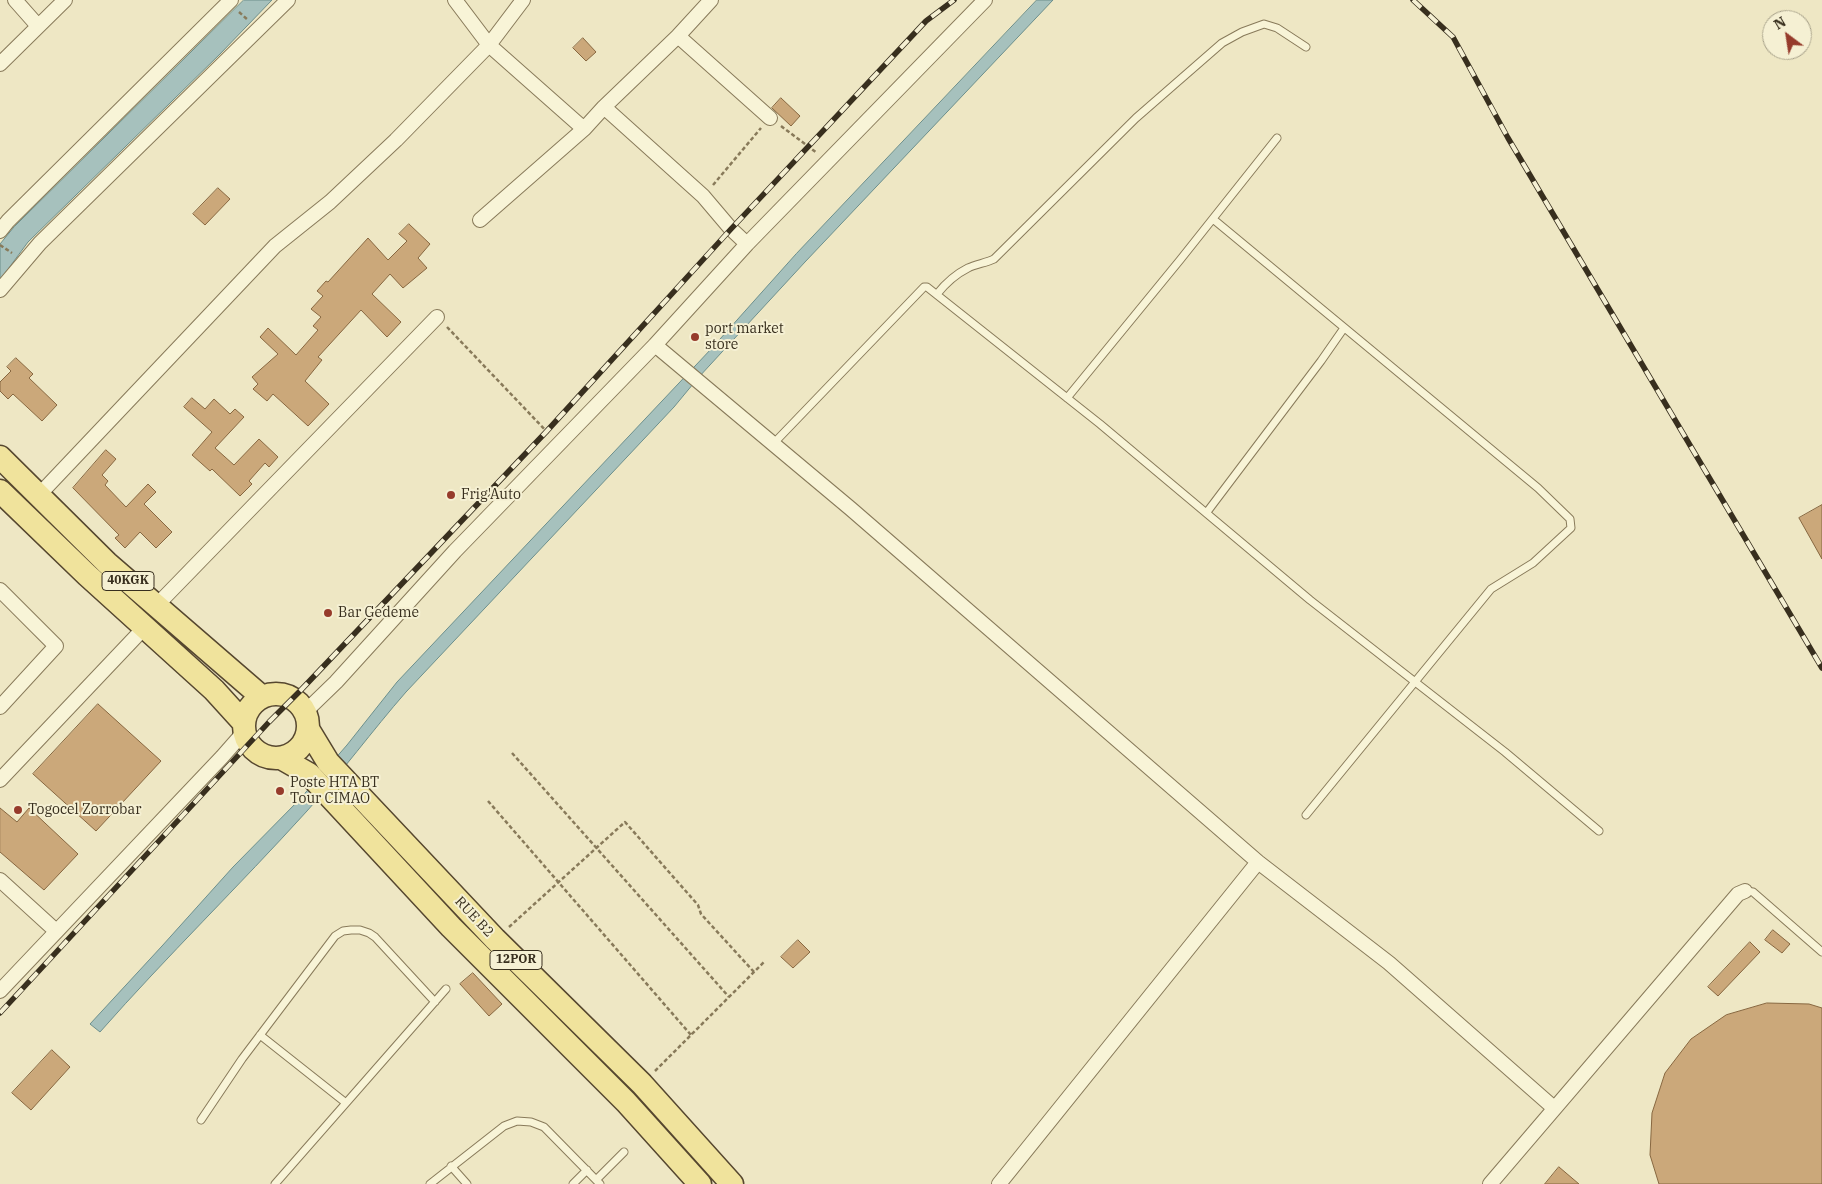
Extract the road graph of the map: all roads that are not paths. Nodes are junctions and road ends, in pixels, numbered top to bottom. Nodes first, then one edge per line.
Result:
1 (15, 0) edge
2 (65, 0) edge
3 (288, 0) edge
4 (455, 0) edge
5 (523, 0) edge
6 (711, 0) edge
7 (985, 0) edge
8 (230, 1) edge
9 (38, 26) junction
10 (678, 36) junction
11 (489, 45) junction
12 (1306, 47) dead end
13 (0, 64) edge
14 (604, 107) junction
15 (770, 118) road end
16 (584, 129) junction
17 (1277, 138) dead end
18 (1213, 219) junction
19 (480, 220) dead end
20 (0, 231) edge
21 (747, 244) junction
22 (0, 290) edge
23 (937, 294) junction
24 (437, 316) road end
25 (1344, 328) junction
26 (655, 345) junction
27 (1068, 398) junction
28 (773, 444) junction
29 (0, 457) edge
30 (0, 491) edge
31 (38, 496) junction
32 (1206, 512) junction
33 (0, 590) edge
34 (156, 606) junction
35 (144, 627) junction
36 (1416, 683) junction
37 (262, 697) junction
38 (0, 707) edge
39 (307, 721) junction
40 (244, 728) junction
41 (281, 758) junction
42 (0, 780) edge
43 (1306, 815) dead end
44 (1599, 831) dead end
45 (1258, 862) junction
46 (0, 880) edge
47 (1745, 891) joint
48 (56, 931) junction
49 (1822, 952) edge
50 (446, 989) dead end
51 (0, 991) edge
52 (435, 1002) junction
53 (260, 1035) junction
54 (346, 1103) junction
55 (1554, 1108) junction
56 (201, 1120) dead end
57 (624, 1152) dead end
58 (451, 1166) junction
59 (587, 1170) junction
60 (598, 1182) edge
61 (275, 1184) edge
62 (430, 1184) edge
63 (467, 1184) edge
64 (573, 1184) edge
65 (700, 1184) edge
66 (732, 1184) edge
67 (999, 1184) edge
68 (1490, 1184) edge

1 - 9 street
2 - 9 street
3 - 22 street
4 - 11 street
5 - 11 street
6 - 10 street
7 - 21 street
8 - 20 street
9 - 13 street
10 - 14 street
10 - 15 street
11 - 16 street
11 - 31 street
12 - 23 lane
14 - 16 street
14 - 21 street
16 - 19 street
17 - 18 lane
18 - 25 lane
18 - 27 lane
21 - 26 street
23 - 27 lane
23 - 28 lane
24 - 34 street
25 - 32 lane
25 - 36 lane
26 - 28 street
26 - 39 street
27 - 32 lane
28 - 45 street
29 - 31 main road, 40KGK
30 - 35 main road, 40KGK
31 - 34 main road, 40KGK
32 - 36 lane
33 - 38 street
34 - 37 main road, 40KGK
35 - 40 main road, 40KGK
35 - 42 street
36 - 43 lane
36 - 44 lane
37 - 39 main road
37 - 40 main road
39 - 41 main road
39 - 66 main road, RUE B2 / 12POR
40 - 41 main road, 40KGK
40 - 48 street
41 - 65 main road, RUE B2 / 12POR
45 - 55 street
45 - 67 street
46 - 48 street
47 - 49 lane
47 - 55 street
48 - 51 street
50 - 52 lane
52 - 53 lane
52 - 54 lane
53 - 54 lane
53 - 56 lane
54 - 61 lane
55 - 68 street
57 - 60 lane
58 - 59 lane
58 - 62 lane
58 - 63 lane
59 - 60 lane
59 - 64 lane

